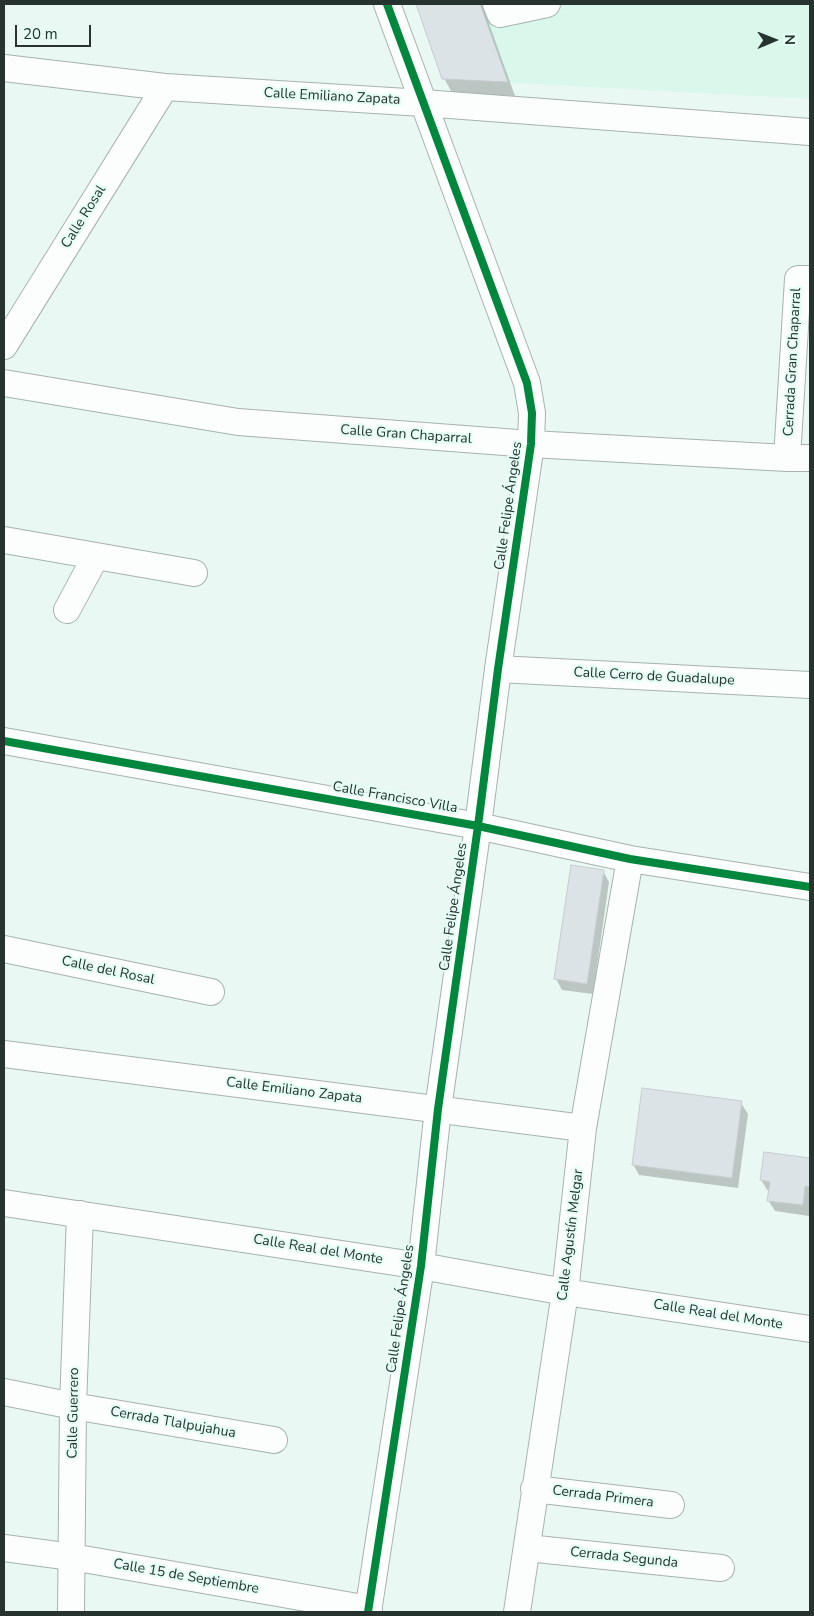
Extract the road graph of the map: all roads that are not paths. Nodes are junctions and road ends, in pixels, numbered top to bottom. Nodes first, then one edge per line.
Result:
1 (387, 4) edge
2 (496, 4) edge
3 (547, 4) edge
4 (4, 68) edge
5 (164, 88) junction
6 (423, 103) junction
7 (810, 132) edge
8 (810, 279) edge
9 (4, 346) edge
10 (4, 383) edge
11 (531, 444) junction
12 (799, 458) edge
13 (4, 540) edge
14 (96, 556) junction
15 (194, 574) dead end
16 (67, 610) dead end
17 (498, 669) junction
18 (810, 685) edge
19 (4, 741) edge
20 (478, 826) junction
21 (630, 859) junction
22 (810, 887) edge
23 (4, 949) edge
24 (211, 992) dead end
25 (4, 1054) edge
26 (438, 1109) junction
27 (583, 1128) junction
28 (4, 1203) edge
29 (80, 1214) junction
30 (421, 1266) junction
31 (565, 1292) junction
32 (810, 1329) edge
33 (4, 1392) edge
34 (73, 1406) junction
35 (274, 1440) dead end
36 (534, 1489) junction
37 (671, 1505) dead end
38 (4, 1548) edge
39 (527, 1548) junction
40 (72, 1558) junction
41 (721, 1568) dead end
42 (368, 1611) edge
43 (71, 1612) edge
44 (517, 1612) edge

1 - 6 street
2 - 3 street
4 - 5 street, Calle Emiliano Zapata
5 - 6 street, Calle Emiliano Zapata
5 - 9 street, Calle Rosal
6 - 7 street, Calle Emiliano Zapata
6 - 11 street, Calle Felipe Ángeles
8 - 12 street, Cerrada Gran Chaparral
10 - 11 street, Calle Gran Chaparral
11 - 12 street, Calle Gran Chaparral
11 - 17 street, Calle Felipe Ángeles
13 - 14 street
14 - 15 street
14 - 16 street
17 - 18 street, Calle Cerro de Guadalupe
17 - 20 street, Calle Felipe Ángeles
19 - 20 street, Calle Francisco Villa
20 - 21 street, Calle Francisco Villa
20 - 26 street, Calle Felipe Ángeles
21 - 22 street, Calle Francisco Villa
21 - 27 street, Calle Agustín Melgar
23 - 24 street, Calle del Rosal
25 - 26 street, Calle Emiliano Zapata
26 - 27 street, Calle Emiliano Zapata
26 - 30 street, Calle Felipe Ángeles
27 - 31 street, Calle Agustín Melgar
28 - 29 street, Calle Real del Monte
29 - 30 street, Calle Real del Monte
29 - 34 street, Calle Guerrero
30 - 31 street, Calle Real del Monte
30 - 42 street, Calle Felipe Ángeles
31 - 32 street, Calle Real del Monte
31 - 36 street, Calle Agustín Melgar
33 - 34 street, Cerrada Tlalpujahua
34 - 35 street, Cerrada Tlalpujahua
34 - 40 street, Calle Guerrero
36 - 37 street, Cerrada Primera
36 - 39 street, Calle Agustín Melgar
38 - 40 street, Calle 15 de Septiembre
39 - 41 street, Cerrada Segunda
39 - 44 street, Calle Agustín Melgar
40 - 42 street, Calle 15 de Septiembre
40 - 43 street, Calle Guerrero

